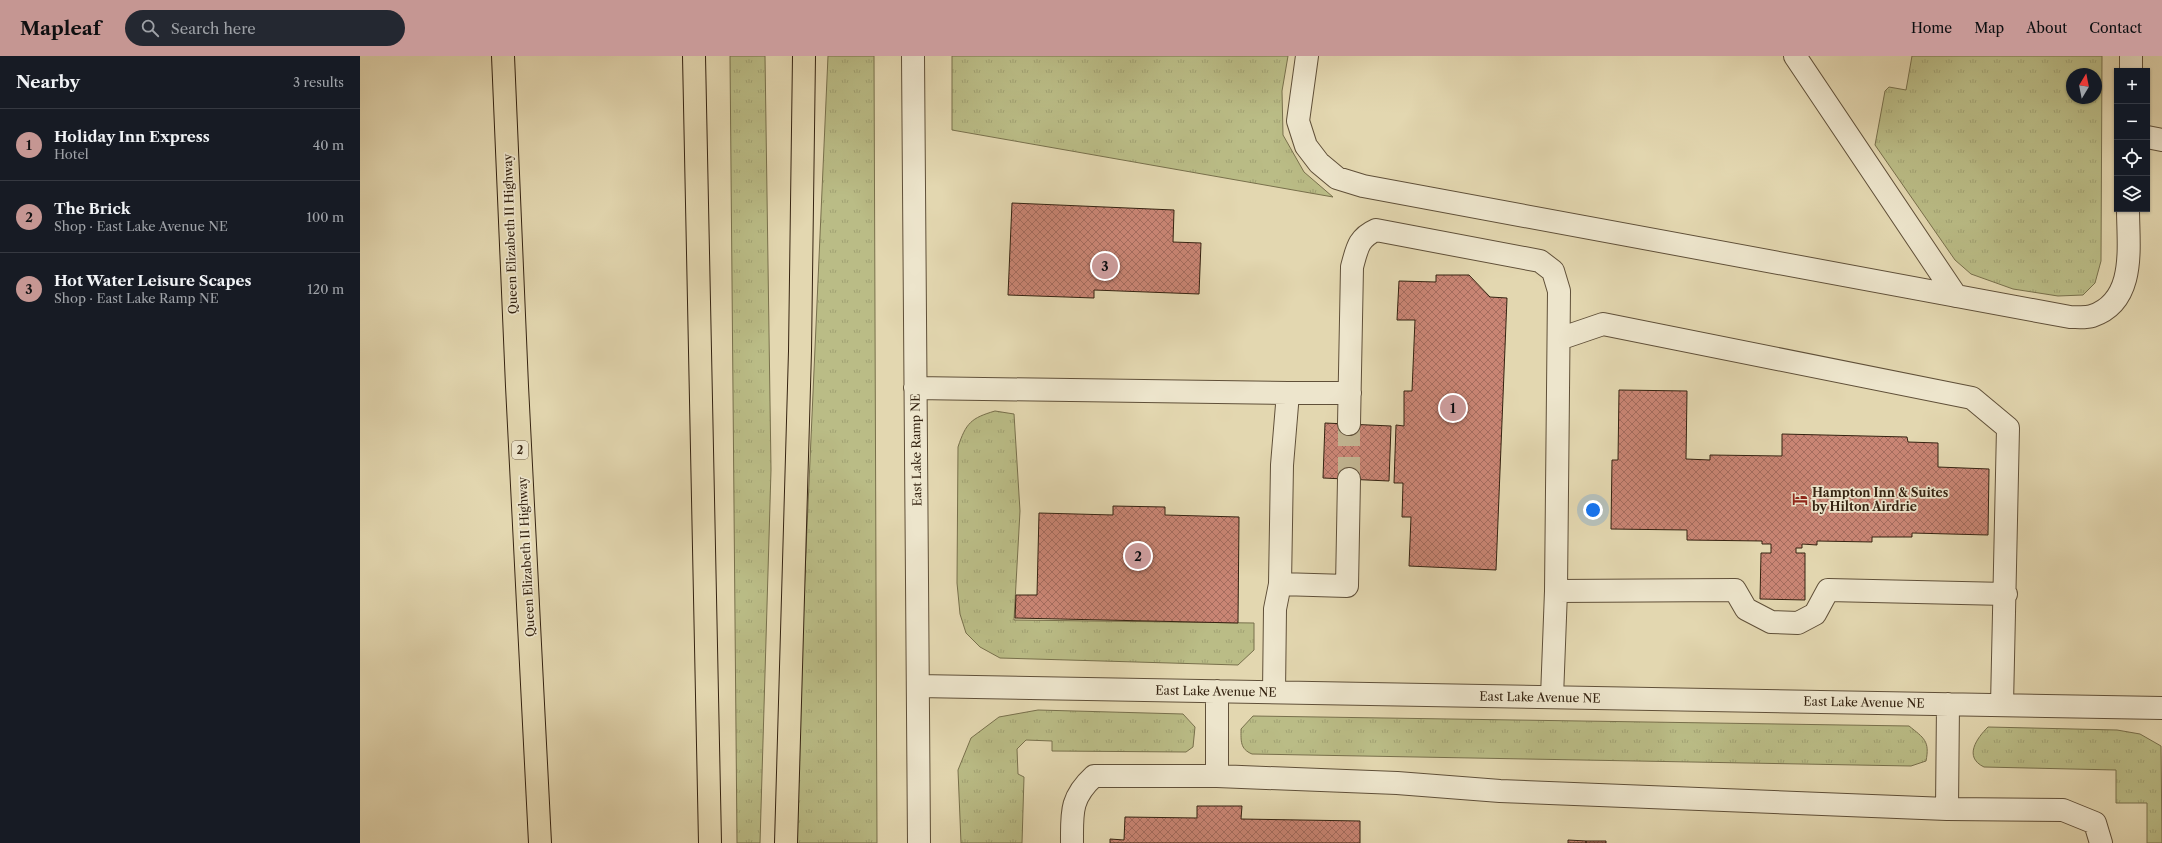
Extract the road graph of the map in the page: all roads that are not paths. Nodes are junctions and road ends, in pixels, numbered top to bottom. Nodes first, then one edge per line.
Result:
1 (503, 56) edge
2 (694, 56) edge
3 (800, 56) edge
4 (804, 56) edge
5 (912, 56) edge
6 (1307, 56) edge
7 (1795, 56) edge
8 (2131, 56) edge
9 (2131, 68) edge
10 (802, 103) junction
11 (2150, 138) edge
12 (2162, 140) edge
13 (2128, 212) edge
14 (1956, 296) junction
15 (1559, 339) junction
16 (915, 388) junction
17 (1288, 393) junction
18 (1350, 393) junction
19 (1350, 424) tunnel mouth
20 (1349, 479) tunnel mouth
21 (1280, 584) junction
22 (1556, 591) junction
23 (2006, 594) junction
24 (918, 686) junction
25 (1217, 691) junction
26 (1274, 692) junction
27 (1552, 697) junction
28 (1948, 704) junction
29 (2002, 705) junction
30 (2162, 708) edge
31 (1217, 776) junction
32 (1947, 808) junction
33 (540, 843) edge
34 (710, 843) edge
35 (786, 843) edge
36 (919, 843) edge
37 (1072, 843) edge
38 (2101, 843) edge

1 - 33 highway, Queen Elizabeth II Highway / 2
2 - 34 highway
3 - 10 highway
4 - 10 highway
5 - 16 street, East Lake Ramp NE
6 - 14 street
7 - 14 street
8 - 9 street
10 - 35 highway
11 - 12 street
13 - 14 street
15 - 18 street
15 - 22 street
15 - 23 street
16 - 17 street
16 - 24 street, East Lake Ramp NE
17 - 18 street
17 - 21 street
18 - 19 street
20 - 21 street
21 - 26 street
22 - 23 street
22 - 27 street
23 - 29 street
24 - 25 street, East Lake Avenue NE
24 - 36 street, East Lake Ramp NE
25 - 26 street, East Lake Avenue NE
25 - 31 street
26 - 27 street, East Lake Avenue NE
27 - 28 street, East Lake Avenue NE
28 - 29 street, East Lake Avenue NE
28 - 32 street
29 - 30 street, East Lake Avenue NE
31 - 32 street
31 - 37 street
32 - 38 street

